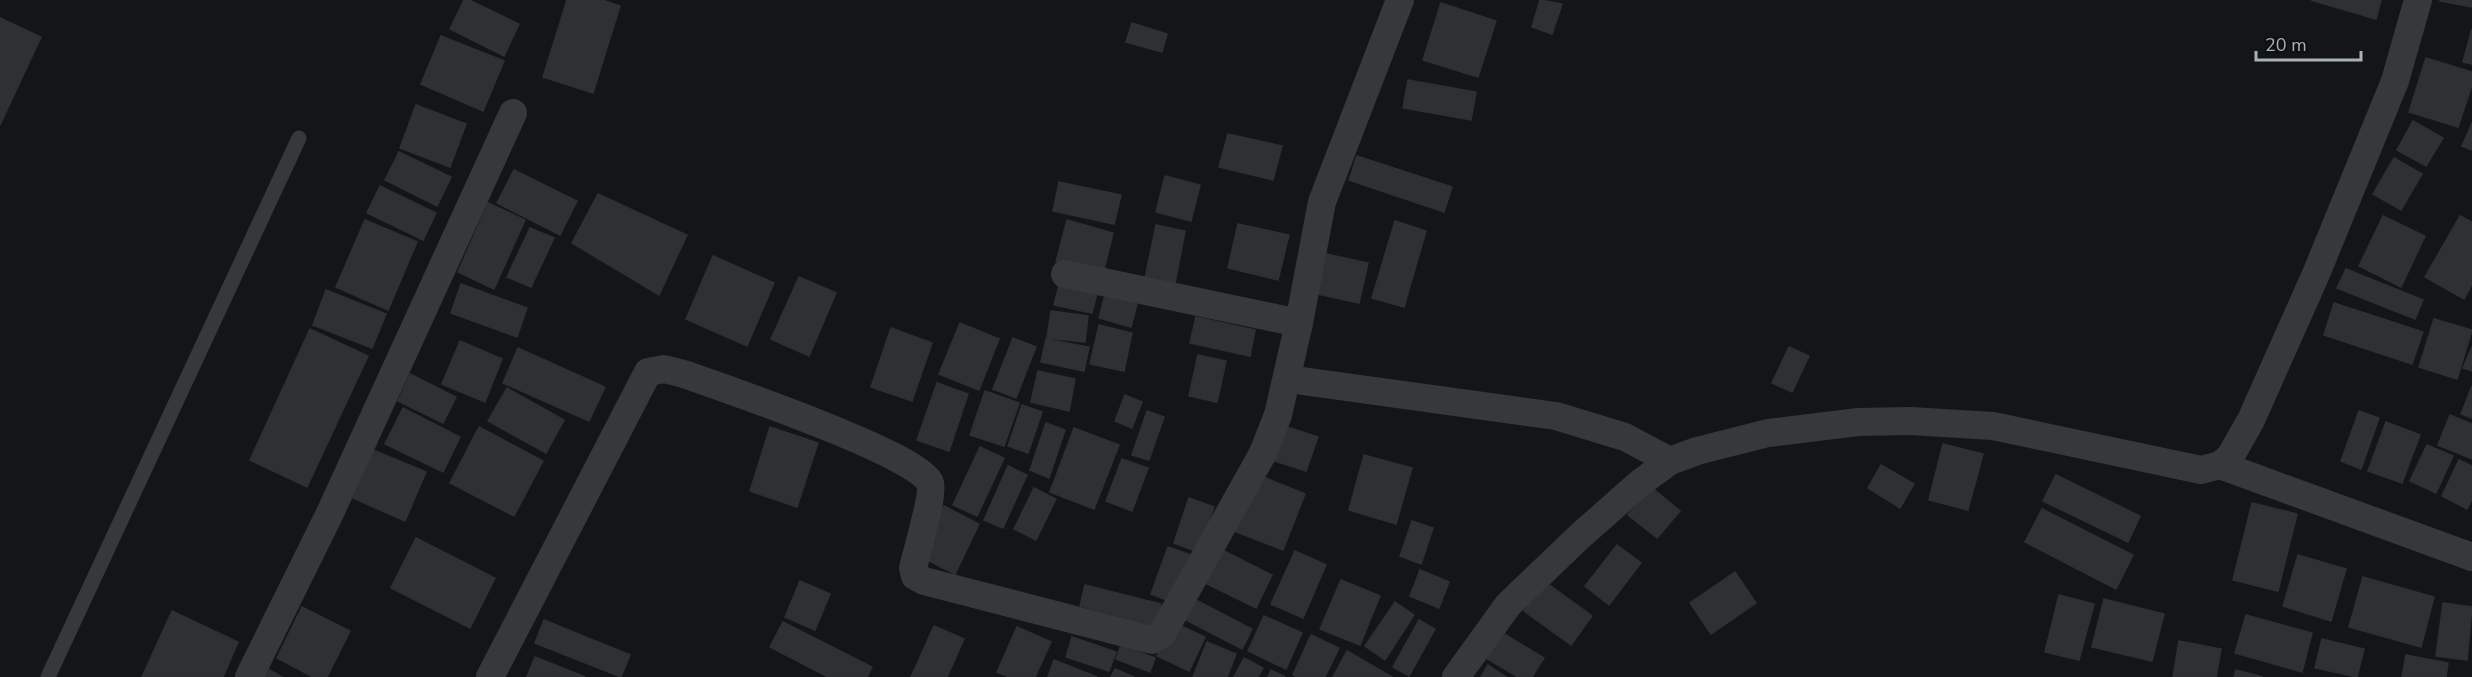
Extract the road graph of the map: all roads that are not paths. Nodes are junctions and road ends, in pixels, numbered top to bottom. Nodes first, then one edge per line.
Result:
1 (1400, 0) edge
2 (2418, 0) edge
3 (513, 113) dead end
4 (299, 138) dead end
5 (1065, 274) dead end
6 (1299, 323) junction
7 (1288, 379) junction
8 (1670, 461) junction
9 (2220, 465) junction
10 (2472, 557) edge
11 (48, 677) edge
12 (249, 677) edge
13 (490, 677) edge
14 (1456, 677) edge

1 - 6 street
2 - 9 street
3 - 12 street
4 - 11 lane
5 - 6 street
6 - 7 street
7 - 8 street
7 - 13 street
8 - 9 street
8 - 14 street
9 - 10 street

